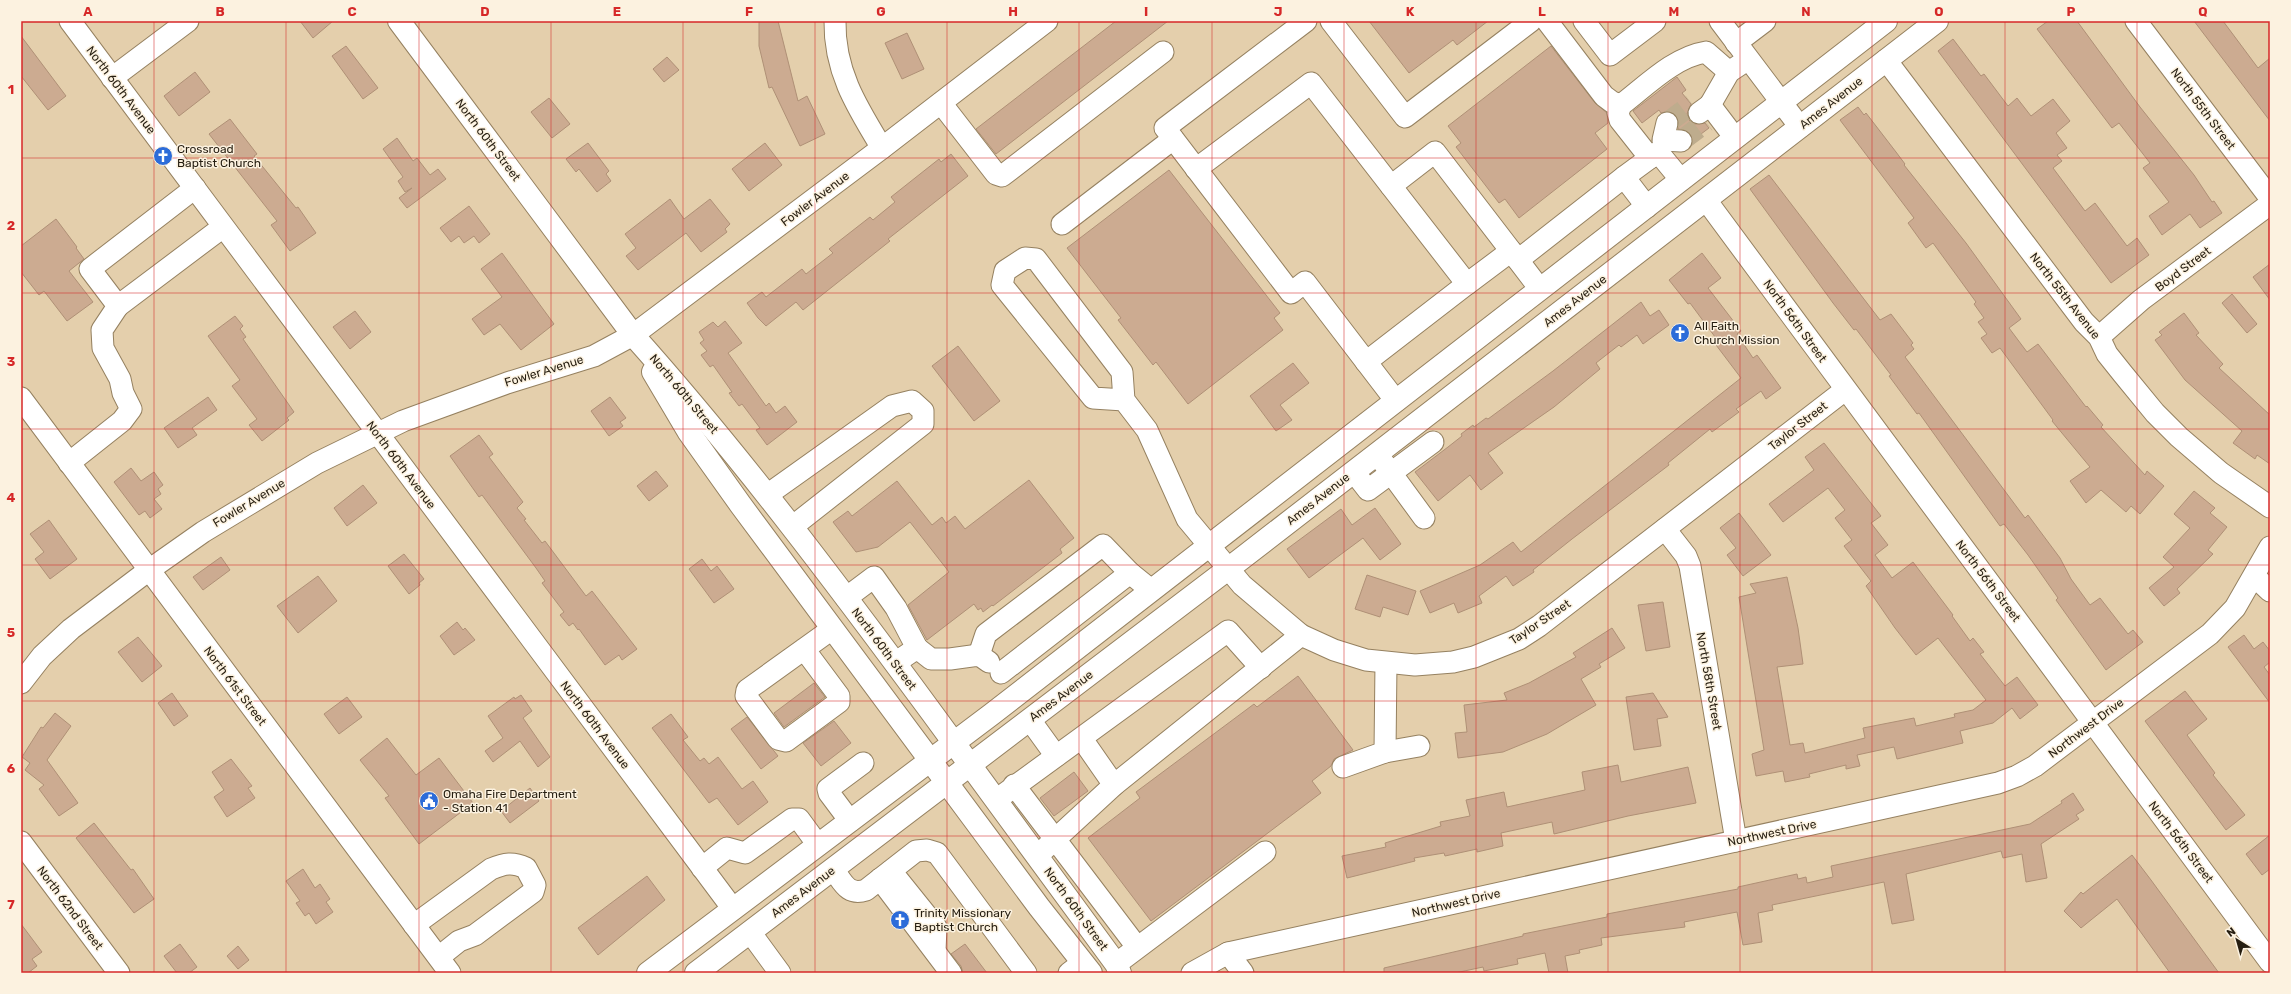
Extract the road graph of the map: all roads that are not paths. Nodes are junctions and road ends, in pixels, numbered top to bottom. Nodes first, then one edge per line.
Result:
1 (70, 21) edge
2 (188, 21) edge
3 (399, 21) edge
4 (835, 21) edge
5 (1047, 21) edge
6 (1306, 21) edge
7 (1331, 21) edge
8 (1531, 21) edge
9 (1547, 21) edge
10 (1584, 21) edge
11 (1655, 21) edge
12 (1720, 21) edge
13 (1765, 21) edge
14 (1937, 21) edge
15 (2136, 21) edge
16 (1880, 23) edge
17 (1742, 51) junction
18 (1163, 52) dead end
19 (1886, 60) junction
20 (1729, 72) junction
21 (112, 78) junction
22 (941, 102) junction
23 (1781, 103) junction
24 (1621, 105) junction
25 (1800, 127) junction
26 (1736, 138) junction
27 (1173, 139) junction
28 (1666, 141) junction
29 (882, 148) junction
30 (1196, 169) junction
31 (1624, 177) junction
32 (1681, 180) junction
33 (1391, 186) junction
34 (195, 188) junction
35 (2270, 198) edge
36 (1706, 200) junction
37 (2270, 204) edge
38 (1647, 206) junction
39 (1062, 224) dead end
40 (223, 227) junction
41 (1514, 255) junction
42 (1467, 284) junction
43 (1540, 289) junction
44 (118, 306) junction
45 (633, 335) junction
46 (2099, 337) junction
47 (1366, 362) junction
48 (1845, 390) junction
49 (21, 398) edge
50 (1124, 400) junction
51 (1396, 401) junction
52 (377, 434) junction
53 (1433, 442) dead end
54 (1377, 454) junction
55 (69, 463) junction
56 (1354, 472) junction
57 (1391, 473) junction
58 (767, 495) junction
59 (2270, 507) edge
60 (1424, 518) dead end
61 (792, 527) junction
62 (1665, 529) junction
63 (1208, 546) junction
64 (2270, 547) edge
65 (1228, 569) junction
66 (150, 570) junction
67 (1130, 573) junction
68 (2254, 576) junction
69 (1151, 590) junction
70 (2270, 591) edge
71 (846, 598) junction
72 (832, 629) junction
73 (1301, 635) junction
74 (917, 648) junction
75 (804, 649) junction
76 (979, 655) junction
77 (895, 663) junction
78 (1386, 663) junction
79 (1261, 668) junction
80 (1001, 673) junction
81 (21, 683) edge
82 (1019, 693) junction
83 (1030, 720) junction
84 (2093, 724) junction
85 (1082, 739) junction
86 (954, 743) junction
87 (1419, 746) dead end
88 (1385, 752) junction
89 (1056, 756) junction
90 (930, 760) junction
91 (863, 763) dead end
92 (970, 765) junction
93 (1343, 768) dead end
94 (947, 782) junction
95 (1014, 785) junction
96 (1114, 786) junction
97 (996, 800) junction
98 (850, 821) junction
99 (1055, 840) junction
100 (1736, 840) junction
101 (21, 842) edge
102 (818, 845) junction
103 (1265, 852) dead end
104 (1037, 856) junction
105 (702, 868) junction
106 (833, 869) junction
107 (885, 875) junction
108 (733, 909) junction
109 (414, 925) junction
110 (750, 932) junction
111 (1137, 948) junction
112 (1228, 953) junction
113 (2270, 962) edge
114 (444, 965) edge
115 (1118, 968) edge
116 (1081, 970) edge
117 (119, 973) edge
118 (648, 973) edge
119 (696, 973) edge
120 (780, 973) edge
121 (951, 973) edge
122 (1026, 973) edge
123 (1192, 973) edge
124 (1243, 973) edge

1 - 21 street, North 60th Avenue
2 - 21 street
3 - 45 main road, North 60th Street
4 - 29 street
5 - 22 street, Fowler Avenue
6 - 27 street
7 - 8 street
9 - 24 street
10 - 11 street
12 - 17 street
13 - 17 street
14 - 19 main road, Ames Avenue
15 - 35 street, North 55th Street
16 - 23 main road
17 - 20 street
17 - 23 street
18 - 22 street
19 - 25 main road, Ames Avenue
19 - 46 street, North 55th Avenue
20 - 24 street
20 - 26 street
21 - 34 street, North 60th Avenue
22 - 29 street, Fowler Avenue
23 - 25 street
23 - 26 main road
24 - 28 street
25 - 36 main road, Ames Avenue
26 - 32 main road
27 - 30 street
27 - 39 street
28 - 31 street
28 - 32 street
29 - 45 street, Fowler Avenue
30 - 33 street
30 - 47 street
31 - 38 street
31 - 41 street
32 - 38 main road
33 - 41 street
33 - 42 street
34 - 40 street, North 60th Avenue
34 - 44 street
36 - 48 street, North 56th Street
36 - 54 main road, Ames Avenue
37 - 46 street, Boyd Street
38 - 43 main road
40 - 44 street
40 - 52 street, North 60th Avenue
41 - 42 street
41 - 43 street
42 - 47 street
43 - 51 main road
44 - 55 street
45 - 52 street, Fowler Avenue
45 - 58 main road, North 60th Street
45 - 72 main road, North 60th Street
46 - 59 street, North 55th Avenue
47 - 51 street
48 - 62 street, Taylor Street
48 - 84 street, North 56th Street
49 - 55 street, North 61st Street
50 - 50 street
50 - 63 street, Taylor Street
51 - 63 main road
52 - 66 street, Fowler Avenue
52 - 105 street, North 60th Avenue
53 - 57 street
54 - 56 main road, Ames Avenue
54 - 57 street
55 - 66 street, North 61st Street
56 - 57 street
56 - 65 main road, Ames Avenue
57 - 60 street
58 - 61 main road, North 60th Street
58 - 61 street
61 - 71 main road, North 60th Street
62 - 78 street, Taylor Street
62 - 100 street, North 58th Street
63 - 65 street, Taylor Street
63 - 69 main road
64 - 68 street, Northwest Drive
65 - 73 street, Taylor Street
65 - 83 main road, Ames Avenue
66 - 81 street, Fowler Avenue
66 - 109 street, North 61st Street
67 - 69 street
67 - 76 street
67 - 80 street
68 - 70 street
68 - 84 street, Northwest Drive
69 - 82 main road
71 - 74 street
71 - 77 main road, North 60th Street
72 - 75 street
72 - 90 main road, North 60th Street
73 - 78 street, Taylor Street
73 - 79 street
74 - 76 street
74 - 77 street
75 - 75 street
76 - 80 street
77 - 86 main road, North 60th Street
78 - 88 street
79 - 85 street
79 - 96 street
80 - 82 street
82 - 86 main road
83 - 89 street
83 - 92 main road, Ames Avenue
84 - 100 street, Northwest Drive
84 - 113 street, North 56th Street
85 - 89 street
85 - 96 street
86 - 90 main road
86 - 92 main road, North 60th Street
87 - 88 street
88 - 93 street
89 - 95 street
90 - 94 main road, North 60th Street
90 - 98 main road
91 - 98 street
92 - 94 main road, Ames Avenue
92 - 97 main road, North 60th Street
94 - 106 main road, Ames Avenue
94 - 116 main road, North 60th Street
95 - 97 street
95 - 99 street
96 - 99 street
97 - 104 main road, North 60th Street
98 - 102 main road
99 - 104 street
99 - 111 street
100 - 112 street, Northwest Drive
101 - 117 street, North 62nd Street
102 - 105 street
102 - 108 main road
103 - 111 street
104 - 115 main road, North 60th Street
105 - 108 street, North 60th Avenue
106 - 107 street
106 - 110 main road, Ames Avenue
107 - 121 street
107 - 122 street
108 - 118 main road
109 - 114 street, North 61st Street
109 - 114 street
110 - 119 main road, Ames Avenue
110 - 120 street
111 - 115 street
112 - 123 street, Northwest Drive
112 - 124 street

